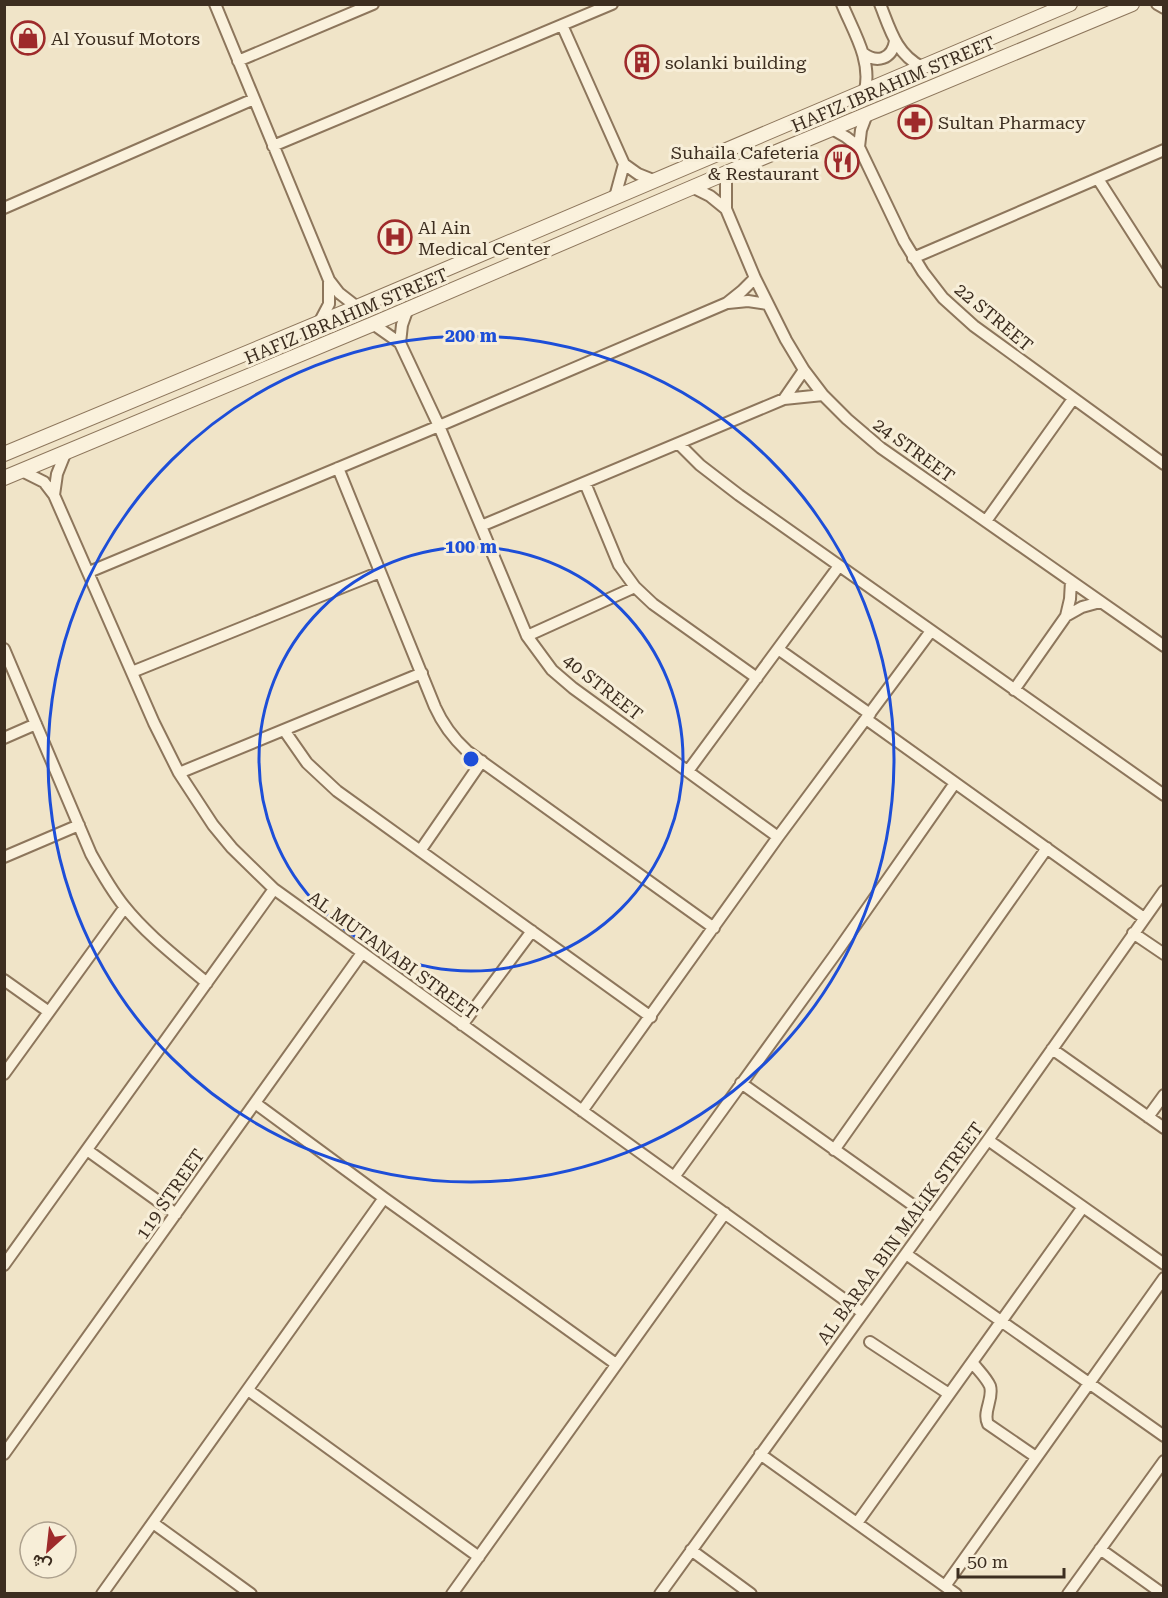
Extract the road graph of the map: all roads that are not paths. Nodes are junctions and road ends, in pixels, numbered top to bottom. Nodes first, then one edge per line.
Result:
1 (215, 4) edge
2 (373, 4) edge
3 (612, 4) edge
4 (842, 4) edge
5 (880, 4) edge
6 (1070, 4) edge
7 (1132, 4) edge
8 (1157, 4) edge
9 (1164, 8) edge
10 (562, 26) junction
11 (895, 41) junction
12 (863, 53) junction
13 (238, 61) junction
14 (922, 67) junction
15 (865, 90) junction
16 (254, 99) junction
17 (867, 114) junction
18 (832, 129) junction
19 (273, 146) junction
20 (859, 147) junction
21 (1164, 150) edge
22 (624, 164) junction
23 (726, 173) junction
24 (1098, 179) junction
25 (654, 180) junction
26 (692, 187) junction
27 (615, 197) junction
28 (4, 208) edge
29 (726, 209) junction
30 (913, 258) junction
31 (755, 278) junction
32 (329, 280) junction
33 (1164, 282) edge
34 (727, 303) junction
35 (767, 304) junction
36 (357, 307) junction
37 (408, 309) junction
38 (320, 323) junction
39 (373, 324) junction
40 (400, 343) junction
41 (804, 370) junction
42 (823, 395) junction
43 (784, 399) junction
44 (1073, 399) junction
45 (439, 426) junction
46 (679, 444) junction
47 (4, 454) edge
48 (65, 454) junction
49 (1164, 464) edge
50 (338, 468) junction
51 (22, 471) junction
52 (4, 478) edge
53 (585, 483) junction
54 (54, 495) junction
55 (986, 521) junction
56 (481, 526) junction
57 (839, 566) junction
58 (89, 572) junction
59 (380, 572) junction
60 (1071, 581) junction
61 (635, 587) junction
62 (1101, 602) junction
63 (1066, 616) junction
64 (931, 631) junction
65 (527, 636) junction
66 (1164, 646) edge
67 (4, 649) edge
68 (778, 649) junction
69 (132, 672) junction
70 (422, 673) junction
71 (757, 678) junction
72 (1014, 690) junction
73 (868, 716) junction
74 (36, 724) junction
75 (284, 730) junction
76 (4, 738) edge
77 (482, 761) junction
78 (688, 771) junction
79 (179, 773) junction
80 (955, 783) junction
81 (1164, 795) edge
82 (80, 825) junction
83 (778, 837) junction
84 (1047, 848) junction
85 (420, 851) junction
86 (4, 857) edge
87 (274, 890) junction
88 (1164, 891) edge
89 (125, 908) junction
90 (1144, 918) junction
91 (714, 928) junction
92 (532, 931) junction
93 (1133, 933) junction
94 (362, 953) junction
95 (1164, 954) edge
96 (4, 980) edge
97 (207, 983) junction
98 (49, 1012) junction
99 (651, 1017) junction
100 (462, 1024) junction
101 (1052, 1049) junction
102 (4, 1074) edge
103 (741, 1083) junction
104 (1164, 1095) edge
105 (255, 1103) junction
106 (582, 1111) junction
107 (1148, 1117) junction
108 (1164, 1128) edge
109 (988, 1140) junction
110 (87, 1150) junction
111 (834, 1150) junction
112 (674, 1177) junction
113 (384, 1198) junction
114 (1083, 1207) junction
115 (724, 1213) junction
116 (176, 1214) junction
117 (931, 1218) junction
118 (906, 1254) junction
119 (1164, 1264) edge
120 (4, 1266) edge
121 (1164, 1278) edge
122 (863, 1313) junction
123 (1001, 1322) junction
124 (870, 1342) dead end
125 (972, 1362) junction
126 (616, 1364) junction
127 (1088, 1383) junction
128 (248, 1390) junction
129 (949, 1394) junction
130 (1164, 1436) edge
131 (4, 1454) edge
132 (760, 1454) junction
133 (1036, 1457) junction
134 (1164, 1461) edge
135 (153, 1523) junction
136 (857, 1523) junction
137 (1100, 1549) junction
138 (691, 1550) junction
139 (479, 1557) junction
140 (945, 1586) junction
141 (102, 1593) edge
142 (251, 1593) edge
143 (452, 1593) edge
144 (660, 1593) edge
145 (752, 1593) edge
146 (956, 1593) edge
147 (1068, 1593) edge
148 (1163, 1593) edge

1 - 13 street
2 - 13 street
3 - 10 street
4 - 12 street
5 - 11 street
6 - 14 street, HAFIZ IBRAHIM STREET
7 - 17 street, HAFIZ IBRAHIM STREET
8 - 9 street
10 - 19 street
10 - 22 street
11 - 12 street
11 - 14 street
12 - 15 street
13 - 16 street
14 - 15 street, HAFIZ IBRAHIM STREET
15 - 25 street, HAFIZ IBRAHIM STREET
16 - 19 street
16 - 28 street
17 - 18 street, HAFIZ IBRAHIM STREET
17 - 20 street
18 - 20 street, 22 STREET
18 - 23 street, HAFIZ IBRAHIM STREET
19 - 32 street
20 - 30 street, 22 STREET
21 - 24 street
22 - 25 street
22 - 27 street
23 - 26 street, HAFIZ IBRAHIM STREET
23 - 29 street, 24 STREET
24 - 30 street
24 - 33 street
25 - 27 street, HAFIZ IBRAHIM STREET
26 - 29 street
26 - 37 street, HAFIZ IBRAHIM STREET
27 - 36 street, HAFIZ IBRAHIM STREET
29 - 31 street, 24 STREET
30 - 44 street, 22 STREET
31 - 34 street
31 - 35 street, 24 STREET
32 - 36 street
32 - 38 street
34 - 35 street
34 - 45 street
35 - 41 street, 24 STREET
36 - 38 street, HAFIZ IBRAHIM STREET
37 - 39 street, HAFIZ IBRAHIM STREET
37 - 40 street
38 - 47 street, HAFIZ IBRAHIM STREET
39 - 40 street, 40 STREET
39 - 48 street, HAFIZ IBRAHIM STREET
40 - 45 street, 40 STREET
41 - 42 street, 24 STREET
41 - 43 street
42 - 43 street
42 - 55 street, 24 STREET
43 - 46 street
44 - 49 street, 22 STREET
44 - 55 street
45 - 50 street
45 - 56 street, 40 STREET
46 - 53 street
46 - 57 street
48 - 51 street, HAFIZ IBRAHIM STREET
48 - 54 street
50 - 58 street
50 - 59 street
51 - 52 street, HAFIZ IBRAHIM STREET
51 - 54 street, AL MUTANABI STREET
53 - 56 street
53 - 61 street
54 - 58 street, AL MUTANABI STREET
55 - 60 street, 24 STREET
56 - 65 street, 40 STREET
57 - 64 street
57 - 68 street
58 - 69 street, AL MUTANABI STREET
59 - 69 street
59 - 70 street
60 - 62 street, 24 STREET
60 - 63 street
61 - 65 street
61 - 71 street
62 - 63 street
62 - 66 street, 24 STREET
63 - 72 street
64 - 72 street
64 - 73 street
65 - 78 street, 40 STREET
67 - 74 street
68 - 71 street
68 - 73 street
69 - 79 street, AL MUTANABI STREET
70 - 75 street
70 - 77 street
71 - 78 street
72 - 81 street
73 - 80 street
73 - 83 street
74 - 76 street
74 - 82 street
75 - 79 street
75 - 85 street
77 - 85 street
77 - 91 street
78 - 83 street, 40 STREET
79 - 87 street, AL MUTANABI STREET
80 - 84 street
80 - 103 street
82 - 86 street
82 - 89 street
83 - 91 street
84 - 90 street
84 - 111 street
85 - 92 street
87 - 94 street, AL MUTANABI STREET
87 - 97 street
88 - 90 street, AL BARAA BIN MALIK STREET
89 - 97 street
89 - 98 street
90 - 93 street, AL BARAA BIN MALIK STREET
91 - 99 street
92 - 99 street
92 - 100 street
93 - 95 street
93 - 101 street, AL BARAA BIN MALIK STREET
94 - 100 street, AL MUTANABI STREET
94 - 105 street, 119 STREET
96 - 98 street
97 - 110 street
98 - 102 street
99 - 106 street
100 - 106 street, AL MUTANABI STREET
101 - 107 street
101 - 109 street, AL BARAA BIN MALIK STREET
103 - 111 street
103 - 112 street
104 - 107 street
105 - 113 street
105 - 116 street, 119 STREET
106 - 112 street, AL MUTANABI STREET
107 - 108 street
109 - 114 street
109 - 117 street, AL BARAA BIN MALIK STREET
110 - 116 street
110 - 120 street
111 - 117 street
112 - 115 street, AL MUTANABI STREET
113 - 126 street
113 - 128 street
114 - 119 street
114 - 123 street
115 - 122 street, AL MUTANABI STREET
115 - 126 street
116 - 131 street, 119 STREET
117 - 118 street, AL BARAA BIN MALIK STREET
118 - 122 street, AL BARAA BIN MALIK STREET
118 - 123 street
121 - 127 street
122 - 132 street, AL BARAA BIN MALIK STREET
123 - 125 street
123 - 127 street
124 - 129 street
125 - 129 street
125 - 133 street
126 - 139 street
127 - 130 street
127 - 133 street
128 - 135 street
128 - 139 street
129 - 136 street
132 - 136 street
132 - 138 street, AL BARAA BIN MALIK STREET
133 - 140 street
134 - 137 street
135 - 141 street
135 - 142 street
136 - 140 street
137 - 147 street
137 - 148 street
138 - 144 street, AL BARAA BIN MALIK STREET
138 - 145 street
139 - 143 street
140 - 146 street

